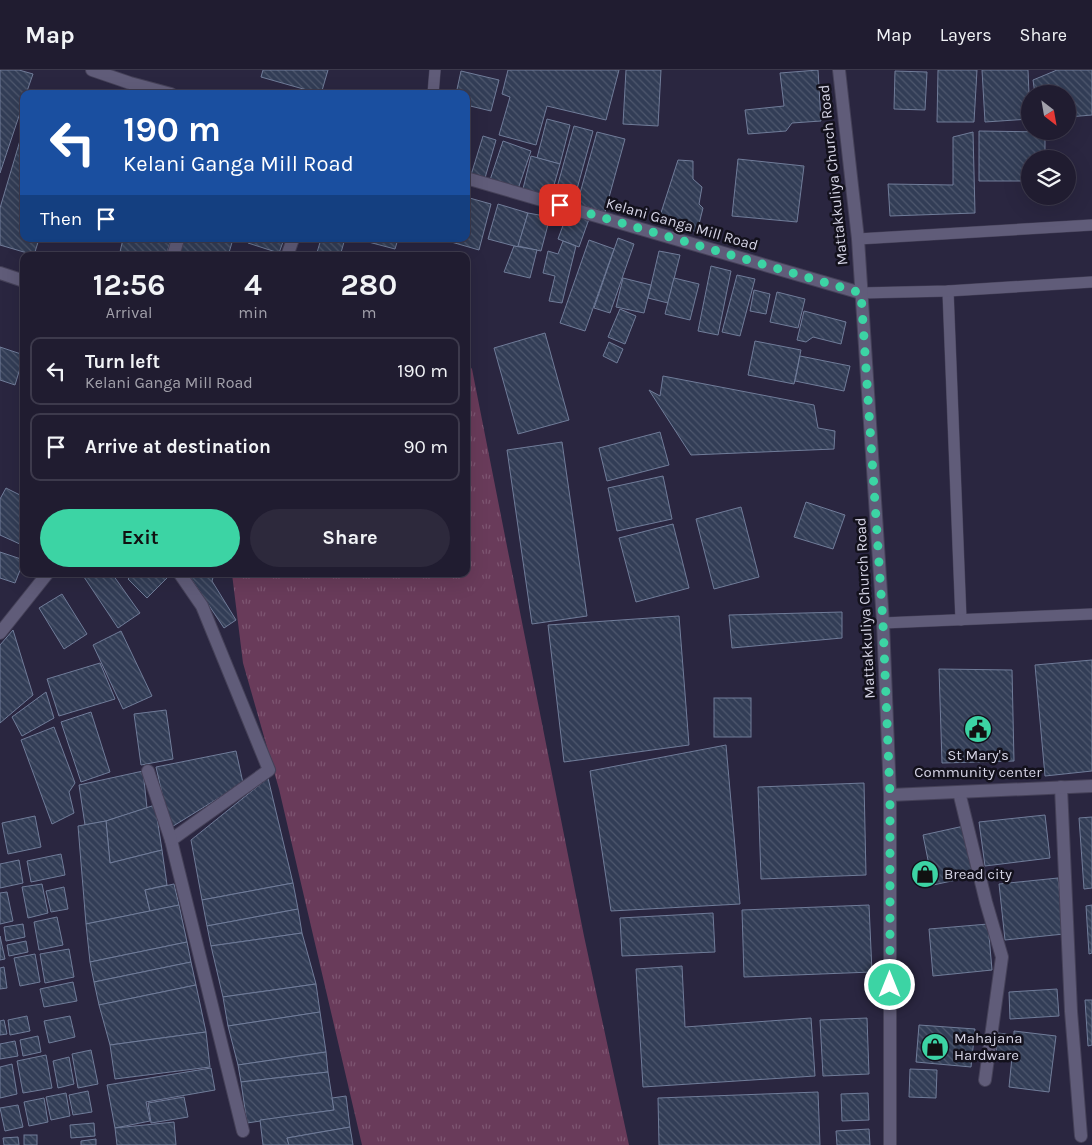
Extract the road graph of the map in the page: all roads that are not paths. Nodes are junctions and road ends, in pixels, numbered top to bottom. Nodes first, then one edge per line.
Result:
1 (92, 70) edge
2 (435, 70) edge
3 (838, 70) edge
4 (156, 90) edge
5 (433, 90) edge
6 (470, 179) edge
7 (1092, 225) edge
8 (858, 239) junction
9 (2, 278) edge
10 (20, 280) edge
11 (1092, 282) edge
12 (948, 291) junction
13 (861, 293) junction
14 (45, 577) edge
15 (182, 577) edge
16 (1092, 614) edge
17 (961, 620) junction
18 (883, 623) junction
19 (0, 633) edge
20 (148, 771) dead end
21 (1092, 786) edge
22 (1062, 787) junction
23 (959, 792) junction
24 (890, 795) junction
25 (171, 840) junction
26 (985, 1080) dead end
27 (243, 1131) dead end
28 (1081, 1136) dead end
29 (890, 1145) edge

1 - 4 street
2 - 5 lane
3 - 8 street, Mattakkuliya Church Road
6 - 13 street, Kelani Ganga Mill Road
7 - 8 lane
8 - 13 street, Mattakkuliya Church Road
9 - 10 street
11 - 12 lane
12 - 13 lane
12 - 17 lane
13 - 18 street, Mattakkuliya Church Road
14 - 19 street
15 - 25 street
16 - 17 lane
17 - 18 lane
18 - 24 street, Mattakkuliya Church Road
20 - 25 street
21 - 22 street
22 - 23 street
22 - 28 street
23 - 24 street
23 - 26 street
24 - 29 street, Mattakkuliya Church Road
25 - 27 street

